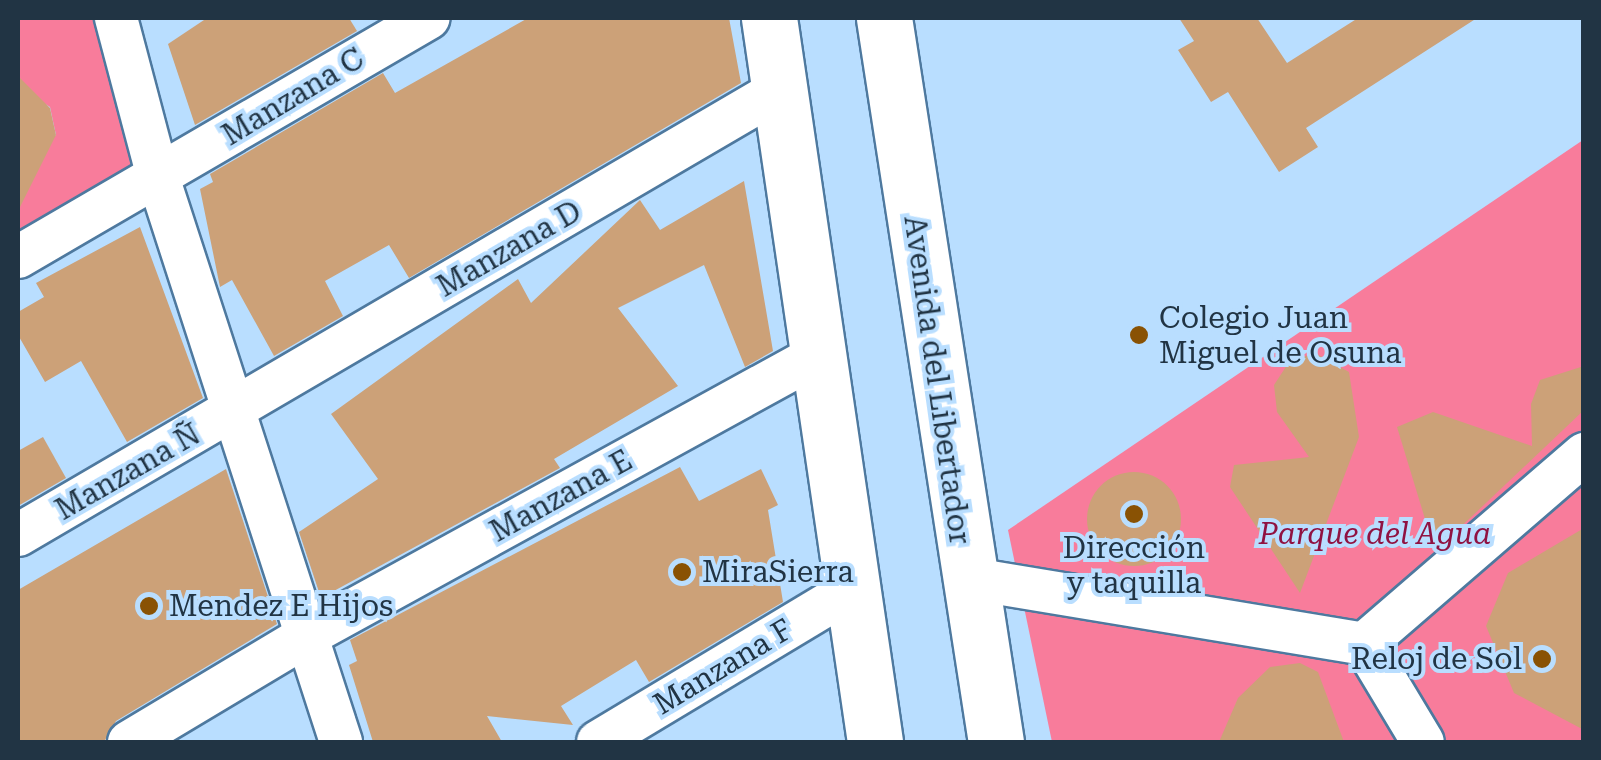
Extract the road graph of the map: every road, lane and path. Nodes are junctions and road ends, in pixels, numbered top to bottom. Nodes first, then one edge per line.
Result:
1 (116, 18) edge
2 (428, 18) edge
3 (769, 18) edge
4 (884, 18) edge
5 (779, 90) junction
6 (158, 177) junction
7 (18, 256) edge
8 (816, 356) junction
9 (238, 408) junction
10 (1584, 454) edge
11 (18, 535) edge
12 (966, 578) junction
13 (848, 592) junction
14 (306, 636) junction
15 (1364, 644) junction
16 (129, 742) edge
17 (341, 742) edge
18 (598, 742) edge
19 (875, 742) edge
20 (996, 742) edge
21 (1423, 742) edge

1 - 6 street
2 - 6 street, Manzana C
3 - 5 main road
4 - 12 main road, Avenida del Libertador
5 - 8 main road
5 - 9 street, Manzana D
6 - 7 street, Manzana C
6 - 9 street
8 - 13 main road
8 - 14 street, Manzana E
9 - 11 street, Manzana Ñ
9 - 14 street
10 - 15 street
12 - 15 street
12 - 20 main road, Avenida del Libertador
13 - 18 street, Manzana F
13 - 19 main road
14 - 16 street, Manzana E
14 - 17 street
15 - 21 street

